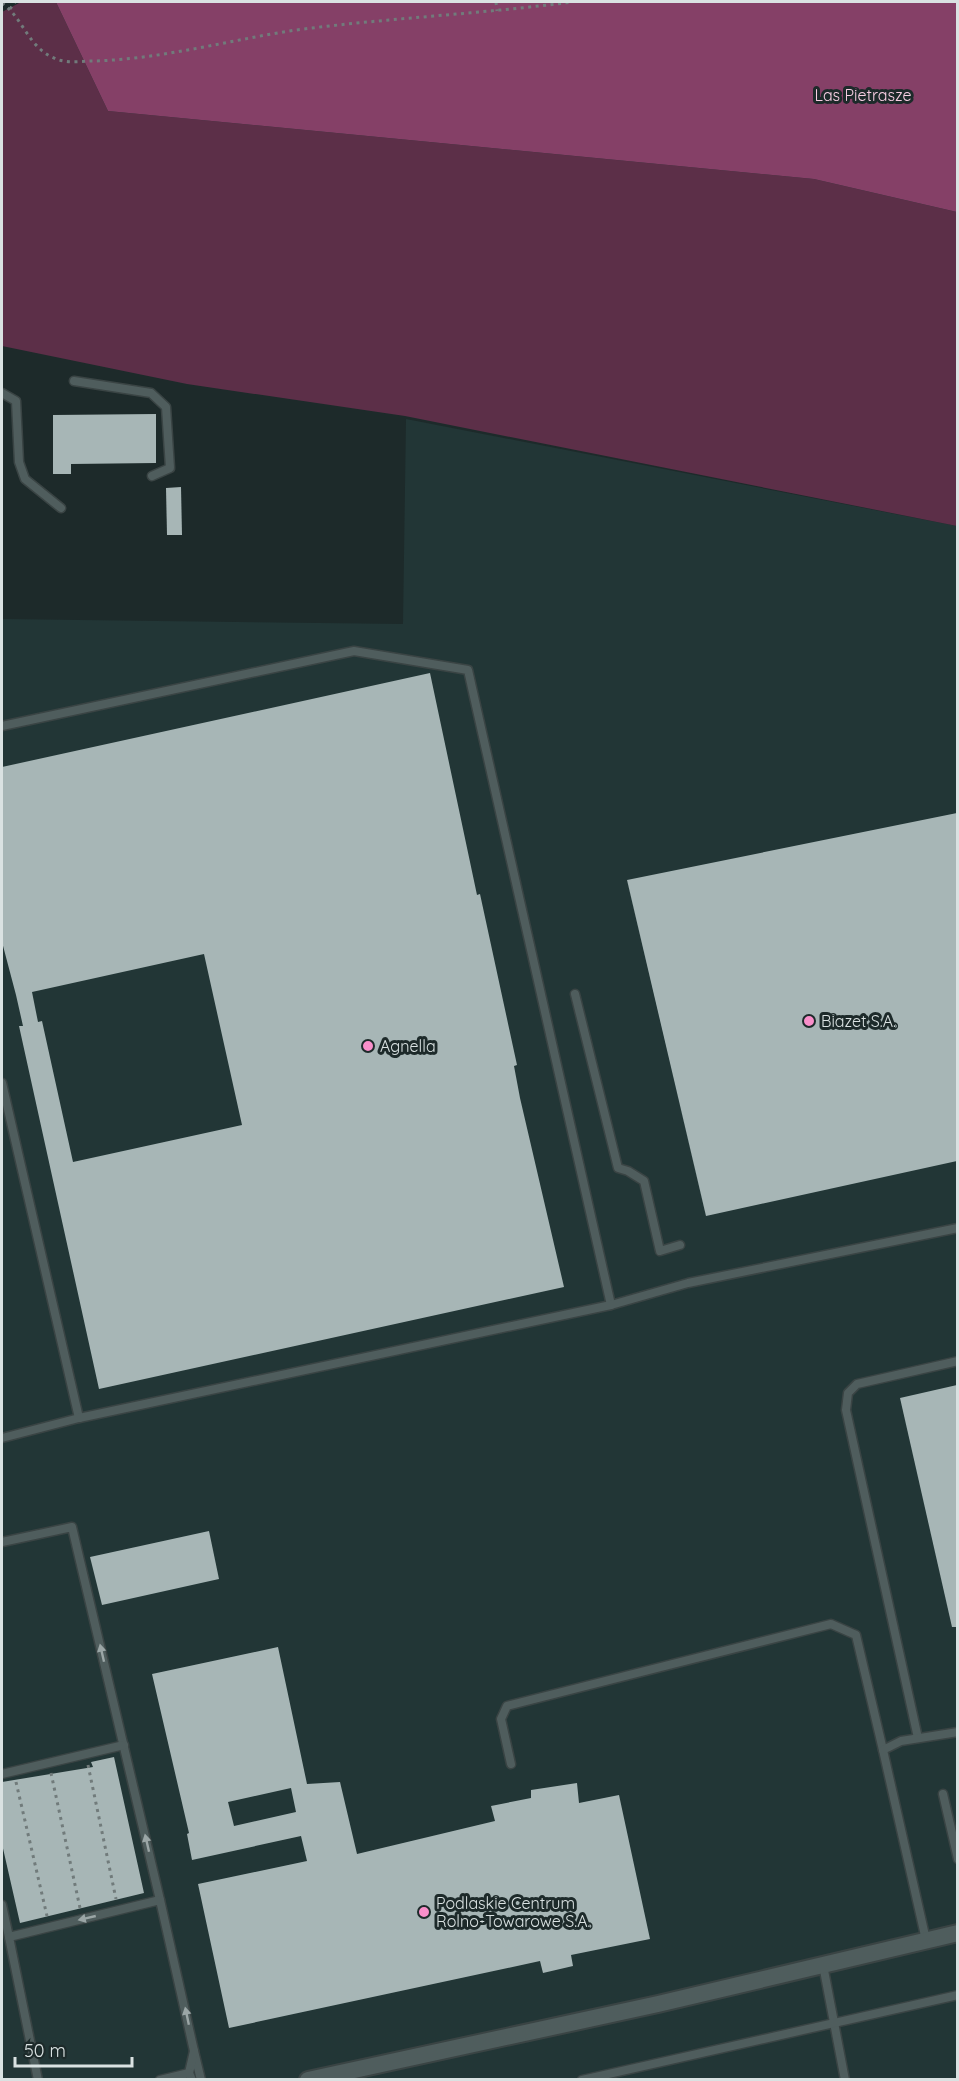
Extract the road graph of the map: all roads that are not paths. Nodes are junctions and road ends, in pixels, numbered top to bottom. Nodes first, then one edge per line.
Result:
1 (74, 381) dead end
2 (2, 393) edge
3 (152, 476) dead end
4 (61, 508) dead end
5 (2, 726) edge
6 (575, 994) dead end
7 (2, 1083) edge
8 (957, 1228) edge
9 (680, 1245) dead end
10 (611, 1305) junction
11 (957, 1361) edge
12 (79, 1418) junction
13 (2, 1438) edge
14 (2, 1542) edge
15 (957, 1732) edge
16 (918, 1738) junction
17 (124, 1745) junction
18 (883, 1750) junction
19 (511, 1764) dead end
20 (2, 1774) edge
21 (943, 1794) dead end
22 (957, 1859) edge
23 (160, 1900) junction
24 (2, 1905) edge
25 (957, 1933) edge
26 (9, 1936) junction
27 (926, 1940) junction
28 (823, 1965) junction
29 (957, 1995) edge
30 (836, 2023) junction
31 (194, 2051) junction
32 (190, 2076) edge
33 (38, 2079) edge
34 (160, 2079) edge
35 (201, 2079) edge
36 (308, 2079) edge
37 (582, 2079) edge
38 (845, 2079) edge

1 - 3 lane
2 - 4 lane
5 - 10 lane
6 - 9 lane
7 - 12 lane
8 - 10 lane
10 - 12 lane
11 - 16 lane
12 - 13 lane
17 -> 14 lane
15 - 16 lane
16 - 18 lane
17 - 20 lane
23 -> 17 lane
18 - 19 lane
18 - 27 lane
21 - 22 lane
23 -> 26 lane
31 -> 23 lane
24 - 26 lane
25 - 27 street
26 - 33 lane
27 - 28 street
28 - 30 lane
28 - 36 street
29 - 30 lane
30 - 37 lane
30 - 38 lane
31 - 32 lane
31 - 35 lane
32 - 34 lane

